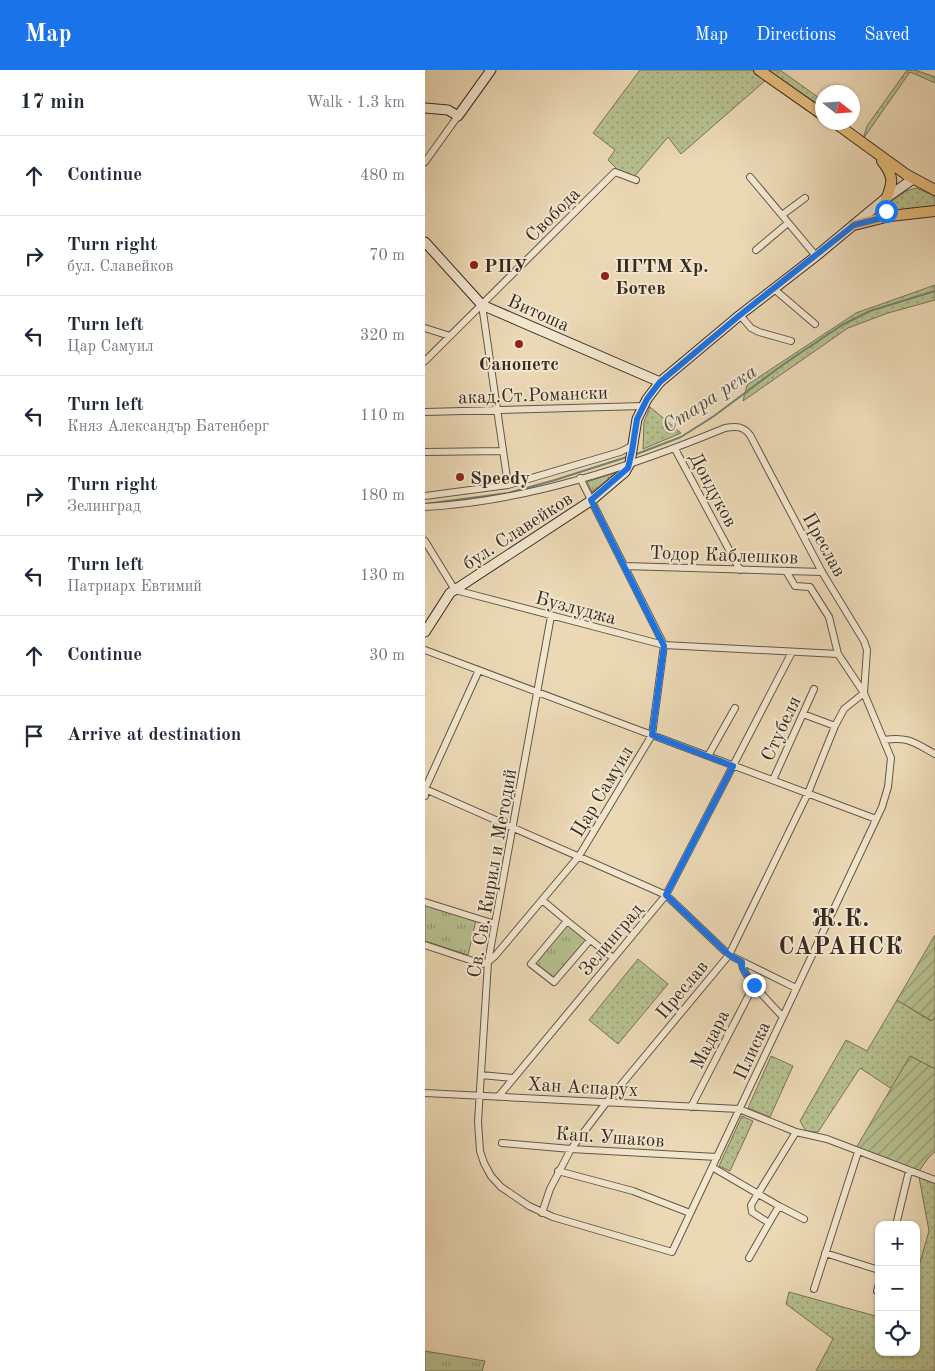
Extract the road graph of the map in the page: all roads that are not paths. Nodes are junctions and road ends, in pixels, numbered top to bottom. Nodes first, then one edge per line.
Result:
1 (491, 70) edge
2 (759, 70) edge
3 (425, 108) edge
4 (815, 108) edge
5 (458, 116) junction
6 (845, 130) edge
7 (876, 152) junction
8 (425, 162) edge
9 (750, 177) dead end
10 (910, 177) junction
11 (636, 180) dead end
12 (935, 190) edge
13 (805, 198) dead end
14 (886, 198) junction
15 (935, 211) edge
16 (782, 215) junction
17 (890, 216) junction
18 (789, 223) junction
19 (854, 225) junction
20 (425, 242) edge
21 (756, 250) dead end
22 (816, 256) junction
23 (774, 288) junction
24 (482, 304) junction
25 (740, 315) junction
26 (815, 324) dead end
27 (425, 328) edge
28 (450, 336) junction
29 (791, 341) dead end
30 (425, 361) edge
31 (660, 382) junction
32 (643, 406) junction
33 (496, 410) junction
34 (425, 412) edge
35 (675, 449) junction
36 (502, 451) junction
37 (425, 452) edge
38 (632, 454) junction
39 (580, 478) junction
40 (508, 485) junction
41 (425, 496) edge
42 (591, 500) junction
43 (425, 507) edge
44 (425, 540) edge
45 (625, 566) junction
46 (740, 570) junction
47 (786, 571) junction
48 (822, 572) junction
49 (455, 590) junction
50 (551, 616) junction
51 (425, 632) edge
52 (664, 646) junction
53 (425, 650) edge
54 (792, 652) junction
55 (837, 654) junction
56 (479, 670) junction
57 (814, 689) dead end
58 (537, 693) junction
59 (864, 693) junction
60 (735, 708) dead end
61 (803, 714) junction
62 (835, 726) junction
63 (652, 735) junction
64 (885, 740) junction
65 (935, 754) edge
66 (708, 756) junction
67 (733, 766) junction
68 (773, 780) junction
69 (425, 789) edge
70 (808, 793) junction
71 (425, 796) edge
72 (876, 819) junction
73 (513, 828) junction
74 (579, 856) junction
75 (666, 895) junction
76 (542, 900) junction
77 (425, 902) edge
78 (567, 921) junction
79 (495, 924) junction
80 (590, 940) junction
81 (425, 945) edge
82 (729, 955) junction
83 (613, 958) junction
84 (488, 962) junction
85 (742, 962) junction
86 (754, 985) junction
87 (796, 988) junction
88 (783, 1017) junction
89 (481, 1075) junction
90 (513, 1078) junction
91 (425, 1093) edge
92 (479, 1096) junction
93 (498, 1097) junction
94 (605, 1102) junction
95 (691, 1107) junction
96 (739, 1109) junction
97 (796, 1132) junction
98 (502, 1143) dead end
99 (571, 1149) junction
100 (858, 1152) junction
101 (717, 1158) junction
102 (712, 1167) junction
103 (909, 1170) junction
104 (558, 1171) junction
105 (935, 1180) edge
106 (758, 1193) junction
107 (779, 1206) junction
108 (542, 1213) junction
109 (690, 1213) junction
110 (804, 1219) dead end
111 (896, 1221) edge
112 (769, 1223) junction
113 (672, 1252) joint
114 (825, 1253) junction
115 (749, 1258) dead end
116 (875, 1269) edge
117 (815, 1289) dead end

1 - 5 street
2 - 4 main road
3 - 5 street
5 - 8 street
6 - 7 main road
7 - 10 main road
7 - 14 main road
9 - 16 street
10 - 12 main road
10 - 14 street
11 - 24 street, Свобода
13 - 16 street
14 - 17 main road
14 - 19 street
15 - 17 main road
16 - 18 street
17 - 19 main road
18 - 21 street
18 - 22 street
19 - 22 street
20 - 24 street, Витоша
22 - 23 street
23 - 25 street
23 - 26 street
24 - 28 street, Свобода
24 - 31 street, Витоша
24 - 33 street
25 - 29 street
25 - 31 street
27 - 28 street
28 - 30 street, Свобода
31 - 32 street
32 - 33 street, акад.Ст.Романски
32 - 38 street
33 - 34 street, акад.Ст.Романски
33 - 36 street
35 - 38 street
35 - 46 street, Дондуков
35 - 48 street, Преслав
36 - 37 street
36 - 40 street
38 - 39 street
38 - 40 street
38 - 42 street, бул. Славейков
39 - 42 street
39 - 43 street
40 - 41 street
42 - 45 street
42 - 49 street, бул. Славейков
44 - 49 street
45 - 46 street, Тодор Каблешков
45 - 52 street
46 - 47 street, Тодор Каблешков
47 - 48 street, Тодор Каблешков
47 - 55 street, Преслав
48 - 59 street, Преслав
49 - 50 street, Бузлуджа
49 - 51 street, бул. Славейков
50 - 52 street, Бузлуджа
50 - 58 street, Св. Св. Кирил и Методий
52 - 54 street, Бузлуджа
52 - 63 street, Цар Самуил
53 - 56 street
54 - 55 street, Бузлуджа
54 - 67 street, Зелинград
55 - 59 street, Плиска
56 - 58 street
56 - 69 street
57 - 61 street, Стубеля
58 - 63 street
58 - 73 street, Св. Св. Кирил и Методий
59 - 62 street, Преслав
59 - 64 street, Плиска
60 - 66 street
61 - 62 street
61 - 68 street, Стубеля
62 - 70 street, Преслав
63 - 66 street
63 - 74 street, Цар Самуил
64 - 65 street
64 - 72 street, Плиска
66 - 67 street
67 - 68 street
67 - 75 street, Зелинград
68 - 70 street
69 - 71 street
69 - 73 street
70 - 72 street
70 - 82 street, Преслав
72 - 87 street, Плиска
73 - 74 street
73 - 79 street, Св. Св. Кирил и Методий
74 - 75 street
74 - 76 street, Цар Самуил
75 - 82 street
75 - 83 street, Зелинград
76 - 78 street
76 - 84 street, Цар Самуил
77 - 79 street
78 - 80 street
78 - 80 street
79 - 84 street, Св. Св. Кирил и Методий
80 - 83 street
81 - 84 street
82 - 85 street
82 - 94 street, Преслав
83 - 90 street, Зелинград
84 - 89 street, Св. Св. Кирил и Методий
85 - 86 street
85 - 87 street
86 - 88 street
86 - 95 street, Мадара
87 - 88 street, Плиска
88 - 96 street, Плиска
89 - 90 street
89 - 92 street, Св. Св. Кирил и Методий
90 - 93 street, Зелинград
91 - 92 street, Хан Аспарух
92 - 93 street, Хан Аспарух
92 - 108 street, Св. Св. Кирил и Методий
93 - 94 street, Хан Аспарух
94 - 95 street, Хан Аспарух
94 - 99 street, Преслав
95 - 96 street, Хан Аспарух
96 - 97 street, Хан Аспарух
96 - 101 street, Плиска
97 - 100 street, Хан Аспарух
97 - 106 street
98 - 99 street, Кап. Ушаков
99 - 101 street, Кап. Ушаков
99 - 104 street, Преслав
100 - 103 street, Хан Аспарух
100 - 114 street
101 - 102 street, Плиска
102 - 106 street
102 - 109 street, Плиска
103 - 105 street, Хан Аспарух
103 - 111 street
104 - 108 street, Преслав
104 - 109 street
106 - 107 street
106 - 112 street
107 - 110 street
107 - 112 street
108 - 113 street, Св. Св. Кирил и Методий
109 - 113 street, Плиска
112 - 115 street
114 - 116 street
114 - 117 street

